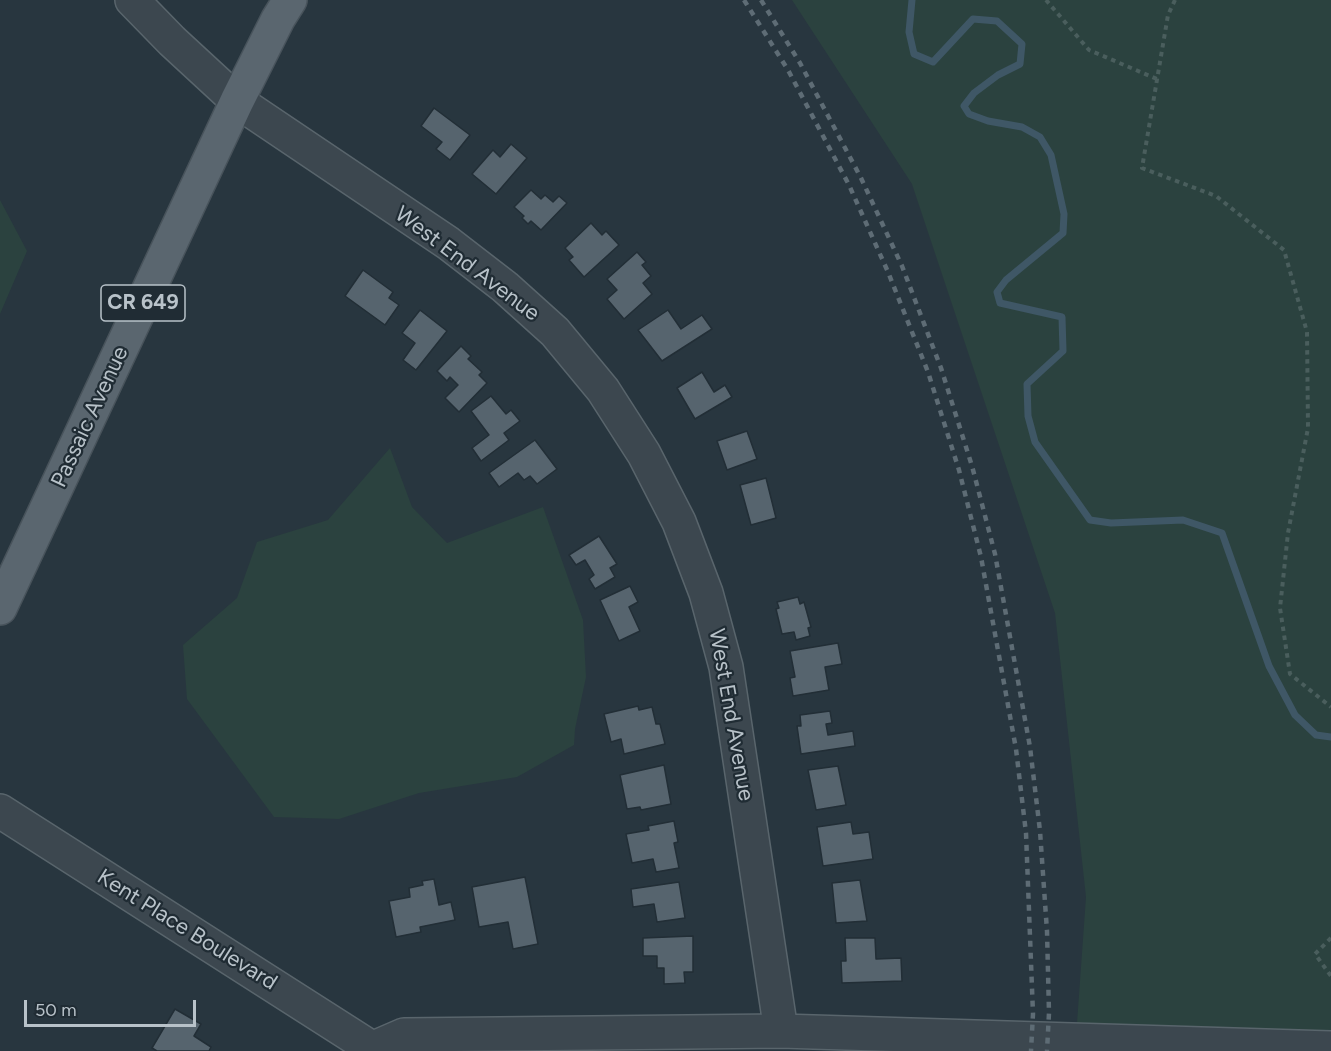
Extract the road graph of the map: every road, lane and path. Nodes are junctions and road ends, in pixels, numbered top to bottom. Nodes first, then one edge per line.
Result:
1 (132, 0) edge
2 (290, 0) edge
3 (1046, 0) edge
4 (1175, 0) edge
5 (1157, 78) junction
6 (237, 102) junction
7 (0, 608) edge
8 (1331, 707) edge
9 (0, 811) edge
10 (1331, 938) edge
11 (1331, 976) edge
12 (781, 1031) junction
13 (1331, 1048) edge
14 (375, 1050) edge

1 - 6 street, West End Avenue
2 - 6 main road, Passaic Avenue / CR 649
3 - 5 path
4 - 5 path
5 - 8 path
6 - 7 main road, Passaic Avenue / CR 649
6 - 12 street, West End Avenue
9 - 14 street, Kent Place Boulevard
10 - 11 path
12 - 13 street
12 - 14 street

